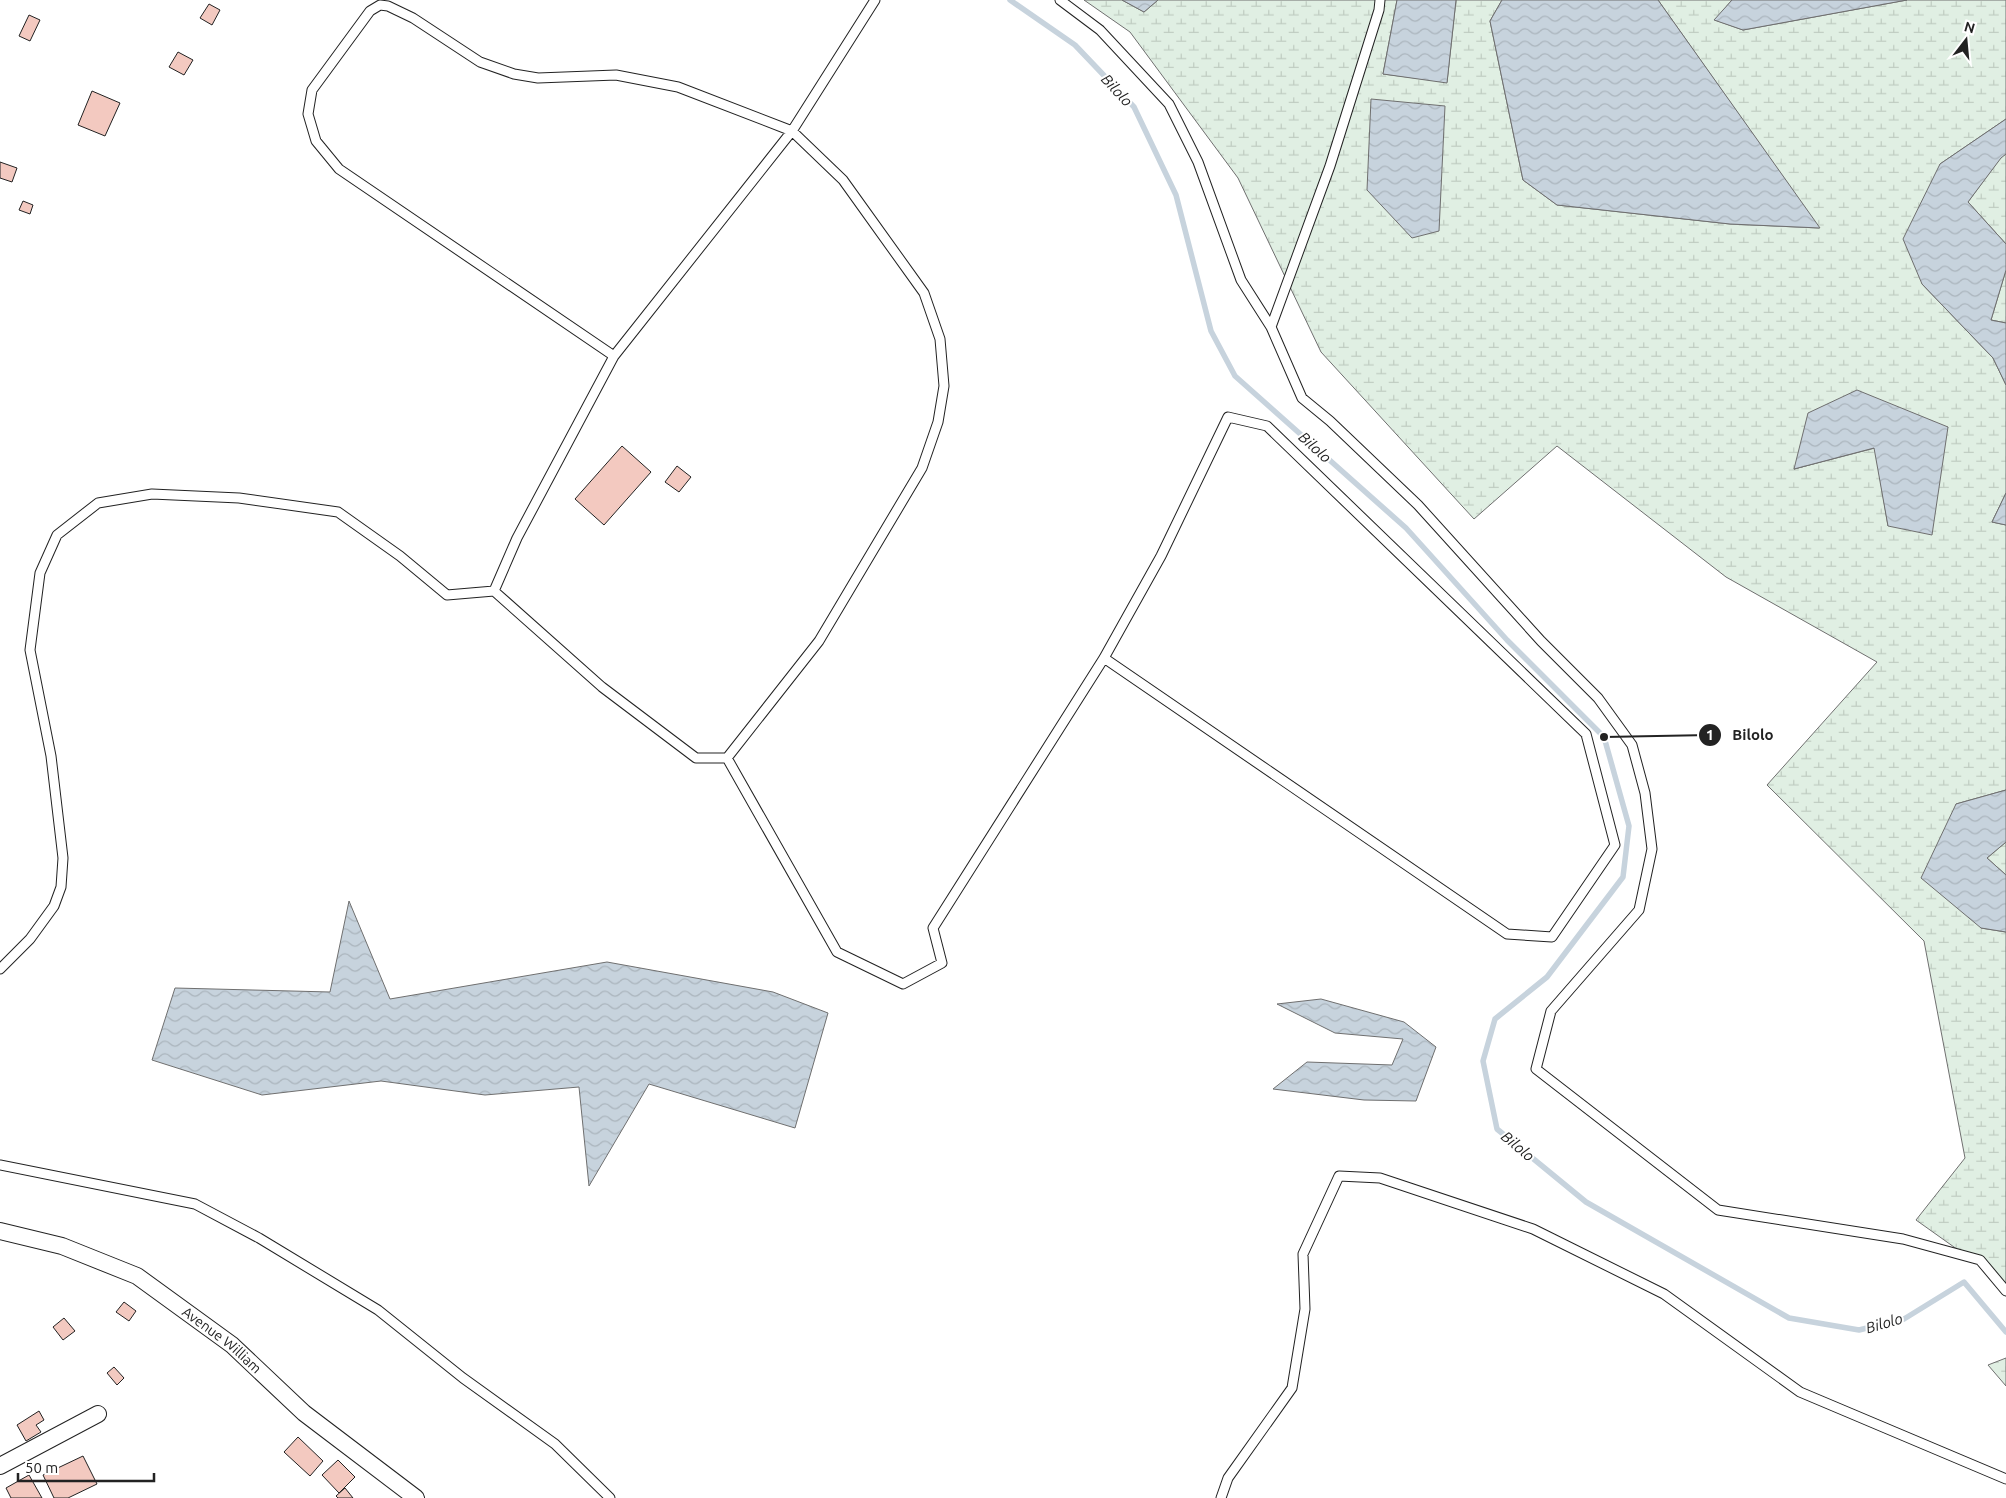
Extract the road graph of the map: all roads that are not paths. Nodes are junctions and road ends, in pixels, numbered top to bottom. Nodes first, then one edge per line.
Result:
1 (875, 0) edge
2 (1060, 0) edge
3 (1380, 0) edge
4 (792, 130) junction
5 (1271, 327) junction
6 (614, 356) junction
7 (494, 591) junction
8 (1104, 658) junction
9 (727, 758) junction
10 (0, 969) edge
11 (0, 1165) edge
12 (0, 1231) edge
13 (2006, 1291) edge
14 (98, 1414) dead end
15 (0, 1466) edge
16 (2006, 1479) edge
17 (403, 1492) edge
18 (416, 1498) edge
19 (610, 1498) edge
20 (1221, 1498) edge

1 - 4 lane
2 - 5 lane
3 - 5 lane
4 - 6 lane
4 - 6 lane
4 - 9 lane
5 - 13 lane
6 - 7 lane
7 - 9 lane
7 - 10 lane
8 - 8 lane
8 - 9 lane
11 - 19 lane
12 - 17 street, Avenue William
14 - 15 street
16 - 20 lane
17 - 18 street, Avenue William

